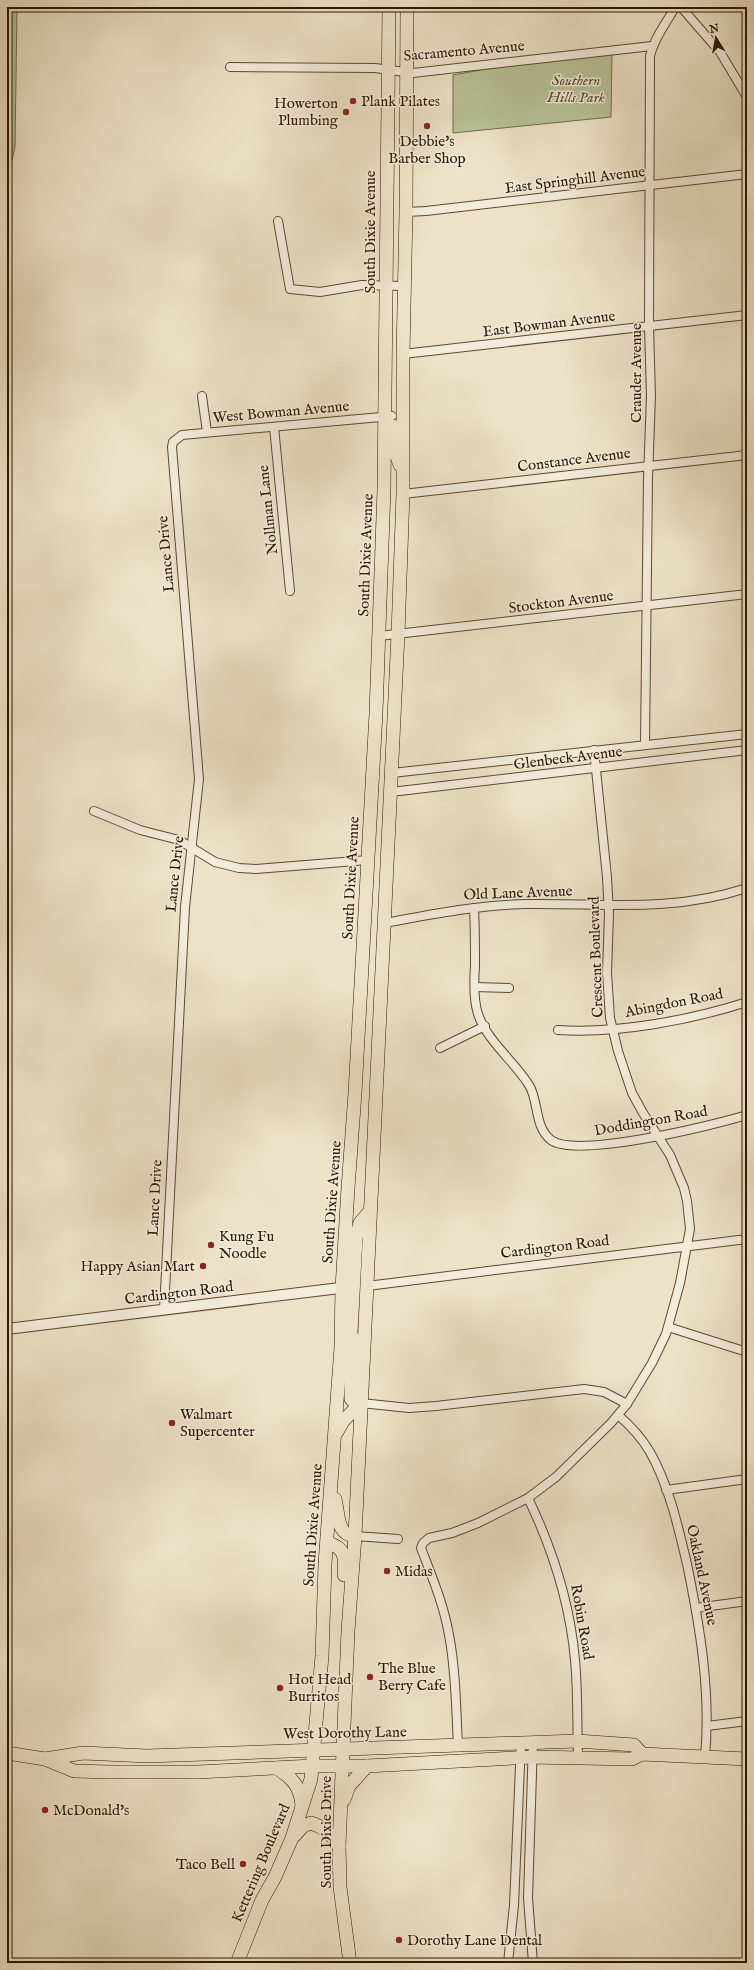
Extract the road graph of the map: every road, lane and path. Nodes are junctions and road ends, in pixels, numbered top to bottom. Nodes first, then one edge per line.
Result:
1 (389, 7) edge
2 (407, 7) edge
3 (675, 7) edge
4 (681, 7) edge
5 (652, 46) junction
6 (230, 67) dead end
7 (388, 70) junction
8 (407, 72) junction
9 (747, 97) edge
10 (747, 174) edge
11 (650, 186) junction
12 (406, 212) junction
13 (278, 221) dead end
14 (404, 286) junction
15 (386, 287) junction
16 (747, 315) edge
17 (649, 326) junction
18 (403, 348) junction
19 (202, 396) dead end
20 (389, 416) junction
21 (274, 427) junction
22 (207, 432) junction
23 (173, 442) joint
24 (747, 455) edge
25 (649, 466) junction
26 (403, 472) junction
27 (403, 494) junction
28 (290, 590) dead end
29 (747, 594) edge
30 (647, 606) junction
31 (398, 634) junction
32 (379, 636) junction
33 (747, 734) edge
34 (645, 745) junction
35 (594, 750) junction
36 (747, 750) edge
37 (596, 768) junction
38 (392, 773) junction
39 (391, 792) junction
40 (94, 811) dead end
41 (191, 848) junction
42 (368, 860) junction
43 (747, 888) edge
44 (608, 906) junction
45 (474, 908) junction
46 (385, 923) junction
47 (475, 987) junction
48 (509, 988) dead end
49 (747, 1002) edge
50 (485, 1026) junction
51 (613, 1029) junction
52 (558, 1030) dead end
53 (440, 1048) dead end
54 (747, 1115) edge
55 (658, 1136) junction
56 (370, 1211) junction
57 (747, 1239) edge
58 (687, 1246) junction
59 (367, 1286) junction
60 (348, 1287) junction
61 (164, 1310) junction
62 (668, 1327) junction
63 (7, 1329) edge
64 (341, 1347) junction
65 (747, 1352) edge
66 (362, 1368) junction
67 (361, 1403) junction
68 (627, 1404) junction
69 (618, 1415) junction
70 (336, 1436) junction
71 (747, 1479) edge
72 (332, 1483) junction
73 (666, 1490) junction
74 (528, 1498) junction
75 (355, 1536) junction
76 (398, 1539) dead end
77 (328, 1543) junction
78 (747, 1601) edge
79 (696, 1608) junction
80 (348, 1631) junction
81 (316, 1711) junction
82 (747, 1721) edge
83 (707, 1726) junction
84 (577, 1741) junction
85 (527, 1742) junction
86 (458, 1745) junction
87 (343, 1749) junction
88 (283, 1750) junction
89 (312, 1750) junction
90 (7, 1753) edge
91 (642, 1754) junction
92 (705, 1757) junction
93 (527, 1758) junction
94 (578, 1758) junction
95 (45, 1759) junction
96 (747, 1759) edge
97 (312, 1766) junction
98 (342, 1766) junction
99 (367, 1766) junction
100 (276, 1768) junction
101 (302, 1807) junction
102 (340, 1809) junction
103 (518, 1820) junction
104 (531, 1821) junction
105 (292, 1838) junction
106 (339, 1846) junction
107 (514, 1904) junction
108 (528, 1905) junction
109 (237, 1963) edge
110 (350, 1963) edge
111 (508, 1963) edge
112 (533, 1963) edge

1 - 7 main road, South Dixie Avenue
2 - 8 main road
3 - 5 street, Crauder Avenue
4 - 9 street
5 - 8 street, Sacramento Avenue
5 - 11 street, Crauder Avenue
6 - 7 street, Sacramento Avenue
7 - 8 street, Sacramento Avenue
7 - 15 main road, South Dixie Avenue
8 - 12 main road
10 - 11 street, East Springhill Avenue
11 - 12 street, East Springhill Avenue
11 - 17 street, Crauder Avenue
12 - 14 main road
13 - 15 street
14 - 15 street
14 - 18 main road
15 - 20 main road, South Dixie Avenue
16 - 17 street, East Bowman Avenue
17 - 18 street, East Bowman Avenue
17 - 25 street, Crauder Avenue
18 - 20 main road
18 - 26 main road
19 - 22 street
20 - 21 street, West Bowman Avenue
20 - 26 main road
20 - 32 main road, South Dixie Avenue
21 - 22 street, West Bowman Avenue
21 - 28 street, Nollman Lane
22 - 23 street, West Bowman Avenue
23 - 41 street, Lance Drive
24 - 25 street, Constance Avenue
25 - 27 street, Constance Avenue
25 - 30 street, Crauder Avenue
26 - 27 main road
27 - 31 main road
29 - 30 street, Stockton Avenue
30 - 31 street, Stockton Avenue
30 - 34 street, Crauder Avenue
31 - 32 street, Stockton Avenue
31 - 38 main road
32 - 42 main road, South Dixie Avenue
33 - 34 street, Glenbeck Avenue
34 - 35 street, Glenbeck Avenue
35 - 37 street, Crescent Boulevard
35 - 38 street, Glenbeck Avenue
36 - 37 street, Glenbeck Avenue
37 - 39 street, Glenbeck Avenue
37 - 44 street, Crescent Boulevard
38 - 39 main road
39 - 46 main road
40 - 41 street
41 - 42 street
41 - 61 street, Lance Drive
42 - 60 main road, South Dixie Avenue
43 - 44 street, Old Lane Avenue
44 - 45 street, Old Lane Avenue
44 - 51 street, Crescent Boulevard
45 - 46 street, Old Lane Avenue
45 - 47 street, Doddington Road
46 - 56 main road
47 - 48 street
47 - 50 street, Doddington Road
49 - 51 street, Abingdon Road
50 - 53 street
50 - 55 street, Doddington Road
51 - 52 street, Abingdon Road
51 - 55 street, Crescent Boulevard
54 - 55 street, Doddington Road
55 - 58 street, Crescent Boulevard
56 - 59 main road
56 - 60 main road
57 - 58 street, Cardington Road
58 - 59 street, Cardington Road
58 - 62 street, Crescent Boulevard
59 - 66 main road
60 - 61 street, Cardington Road
60 - 64 main road, South Dixie Avenue
60 - 66 main road
61 - 63 street, Cardington Road
62 - 65 street
62 - 68 street, Crescent Boulevard
64 - 67 main road
64 - 70 main road, South Dixie Avenue
66 - 67 main road
67 - 68 street
67 - 70 main road
67 - 75 main road
68 - 69 street, Crescent Boulevard
69 - 73 street, Oakland Avenue
69 - 74 street, Crescent Boulevard
70 - 72 main road, South Dixie Avenue
71 - 73 street
72 - 75 main road
72 - 77 main road, South Dixie Avenue
73 - 79 street, Oakland Avenue
74 - 84 street, Robin Road
74 - 86 street, Crescent Boulevard
75 - 76 street
75 - 80 main road
77 - 80 main road
77 - 81 main road, South Dixie Avenue
78 - 79 street
79 - 83 street, Oakland Avenue
80 - 87 main road
81 - 88 main road
81 - 89 main road, South Dixie Avenue
82 - 83 street
83 - 92 street, Oakland Avenue
84 - 85 main road, West Dorothy Lane
84 - 91 main road, West Dorothy Lane
84 - 94 street, Robin Road
85 - 86 main road, West Dorothy Lane
85 - 93 street
85 - 93 street
86 - 87 main road, West Dorothy Lane
87 - 89 main road, West Dorothy Lane
87 - 98 main road, South Dixie Drive
88 - 89 main road, West Dorothy Lane
88 - 95 main road, West Dorothy Lane
89 - 97 main road, Kettering Boulevard
90 - 95 main road, West Dorothy Lane
91 - 92 main road, West Dorothy Lane
91 - 94 main road, West Dorothy Lane
92 - 96 main road, West Dorothy Lane
93 - 94 main road, West Dorothy Lane
93 - 99 main road, West Dorothy Lane
93 - 103 street
93 - 104 street
95 - 100 main road, West Dorothy Lane
97 - 98 main road, West Dorothy Lane
97 - 100 main road, West Dorothy Lane
97 - 101 main road, Kettering Boulevard
98 - 99 main road, West Dorothy Lane
98 - 102 main road, South Dixie Drive
99 - 102 main road
100 - 101 main road
101 - 105 main road, Kettering Boulevard
102 - 106 main road, South Dixie Drive
103 - 104 street
103 - 107 street
104 - 108 street
105 - 106 main road
105 - 109 main road, Kettering Boulevard
106 - 110 main road, South Dixie Drive
107 - 108 street
107 - 111 street
108 - 112 street

